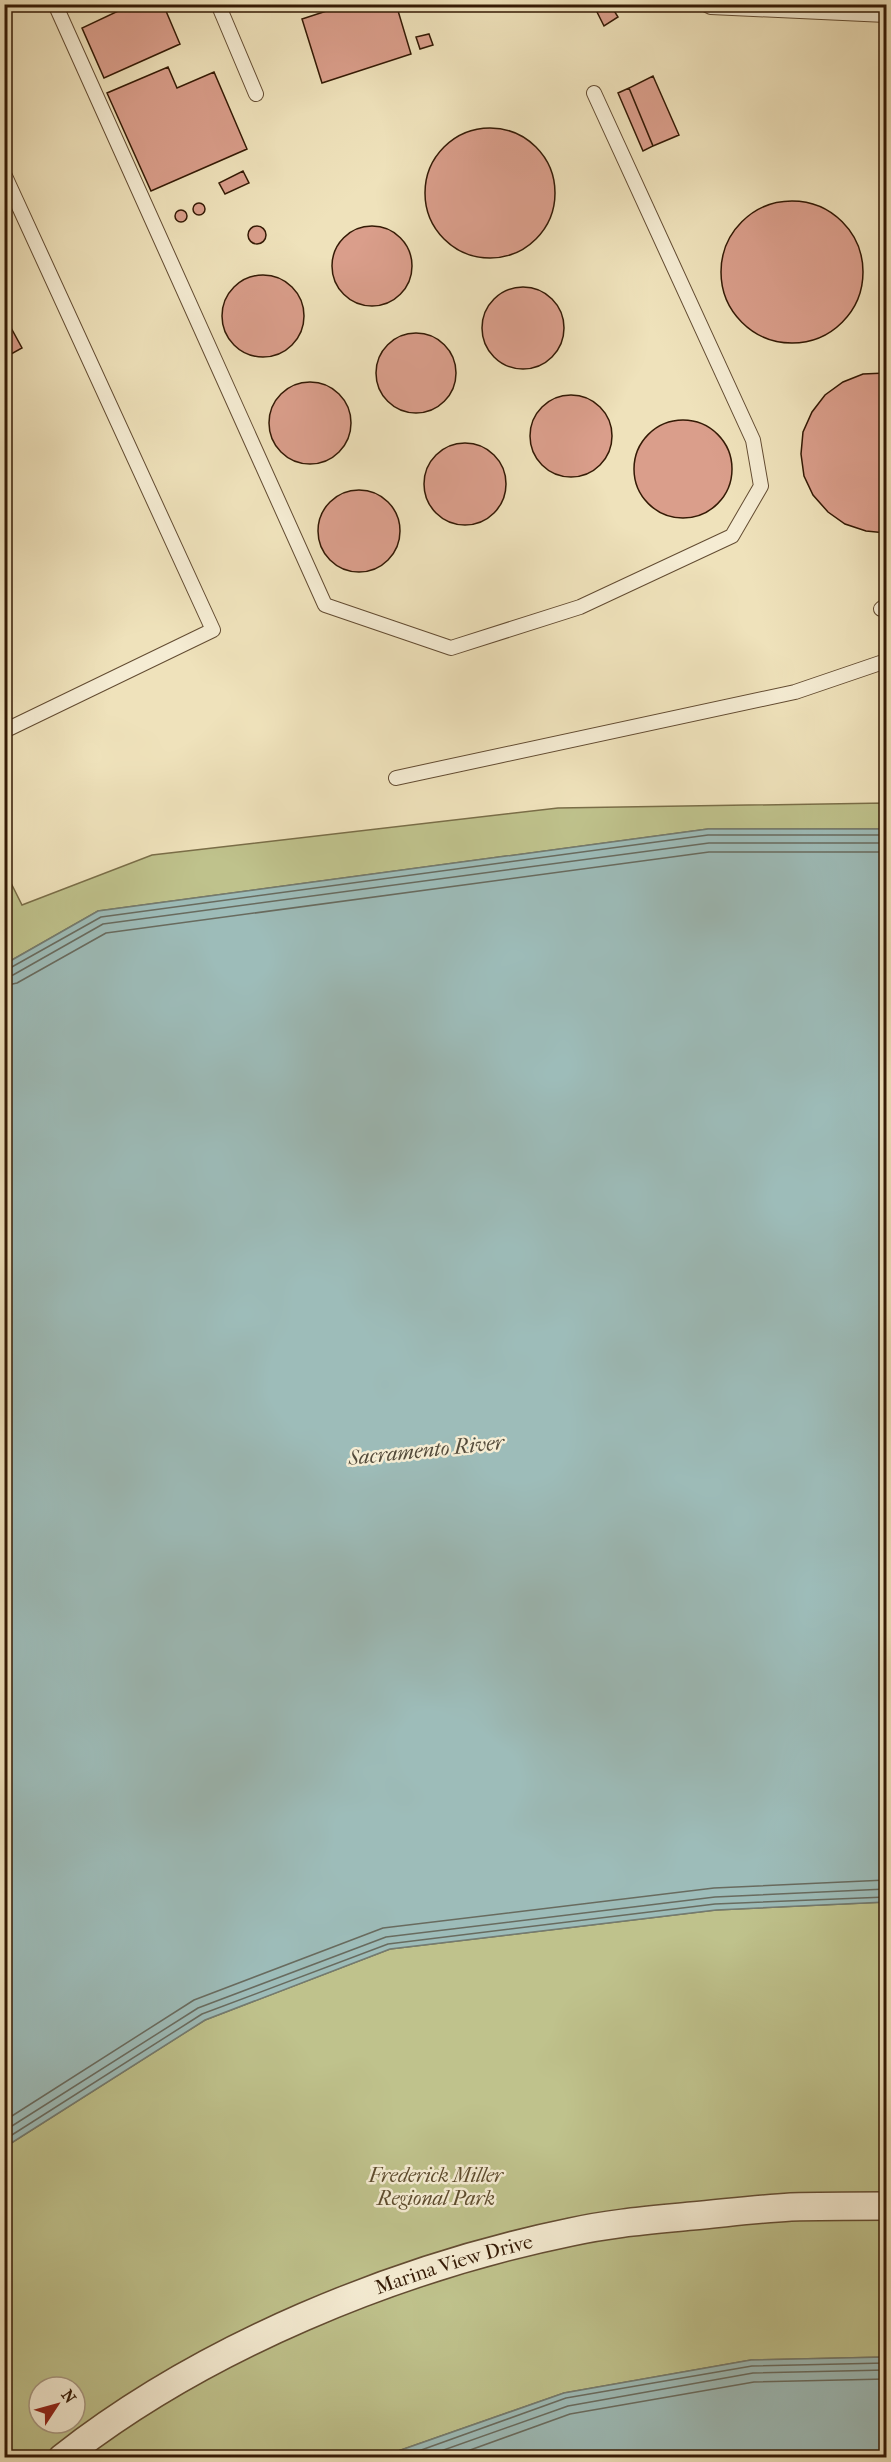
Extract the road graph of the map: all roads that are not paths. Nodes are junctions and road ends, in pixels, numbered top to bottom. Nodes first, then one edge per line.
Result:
1 (55, 4) edge
2 (218, 4) edge
3 (705, 4) edge
4 (886, 15) edge
5 (594, 93) dead end
6 (256, 94) dead end
7 (4, 174) edge
8 (886, 661) edge
9 (4, 731) edge
10 (396, 778) dead end
11 (886, 2206) edge
12 (62, 2457) edge

1 - 5 lane
2 - 6 lane
3 - 4 lane
7 - 9 lane
8 - 10 lane
11 - 12 street, Marina View Drive

